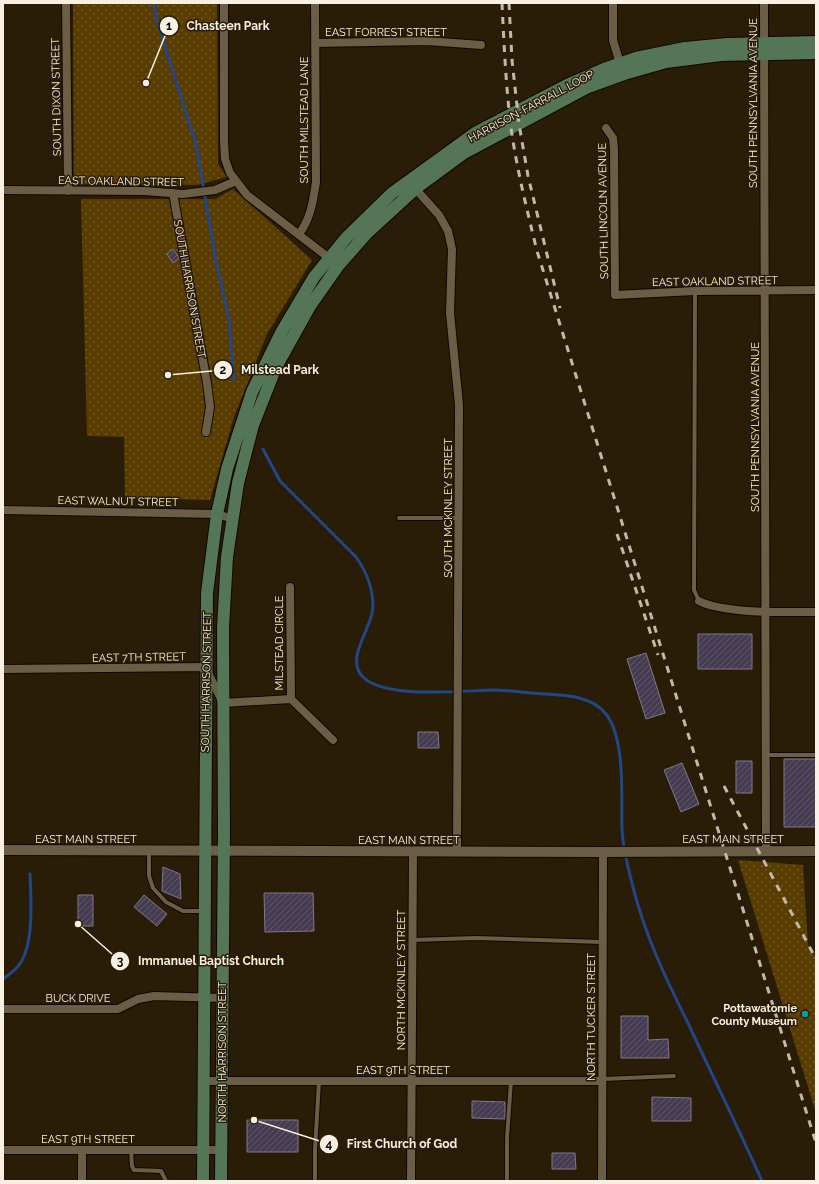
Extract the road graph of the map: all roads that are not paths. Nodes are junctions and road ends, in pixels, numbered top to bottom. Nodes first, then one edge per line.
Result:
1 (66, 3) edge
2 (224, 3) edge
3 (315, 3) edge
4 (613, 3) edge
5 (764, 3) edge
6 (816, 42) edge
7 (315, 43) junction
8 (481, 45) dead end
9 (764, 48) junction
10 (816, 54) edge
11 (622, 69) junction
12 (606, 128) dead end
13 (236, 180) junction
14 (412, 185) junction
15 (3, 190) edge
16 (68, 191) junction
17 (173, 193) junction
18 (298, 234) junction
19 (334, 262) junction
20 (816, 290) edge
21 (695, 291) junction
22 (766, 291) junction
23 (615, 295) joint
24 (206, 432) dead end
25 (3, 510) edge
26 (217, 514) junction
27 (399, 518) dead end
28 (459, 518) junction
29 (233, 519) junction
30 (290, 587) dead end
31 (700, 601) joint
32 (766, 612) junction
33 (816, 612) edge
34 (205, 667) junction
35 (3, 669) edge
36 (291, 700) junction
37 (223, 703) junction
38 (334, 740) dead end
39 (766, 755) junction
40 (816, 755) edge
41 (3, 850) edge
42 (149, 851) junction
43 (205, 851) junction
44 (223, 851) junction
45 (457, 851) junction
46 (766, 851) junction
47 (816, 851) edge
48 (413, 852) junction
49 (606, 852) junction
50 (205, 911) junction
51 (413, 940) junction
52 (603, 942) junction
53 (204, 997) junction
54 (222, 998) junction
55 (3, 1009) edge
56 (674, 1076) dead end
57 (602, 1080) junction
58 (203, 1081) junction
59 (319, 1081) junction
60 (412, 1081) junction
61 (511, 1081) junction
62 (221, 1082) junction
63 (3, 1150) edge
64 (82, 1150) junction
65 (131, 1150) junction
66 (203, 1150) junction
67 (221, 1150) junction
68 (82, 1181) edge
69 (166, 1181) edge
70 (203, 1181) edge
71 (221, 1181) edge
72 (315, 1181) edge
73 (411, 1181) edge
74 (508, 1181) edge
75 (602, 1181) edge

1 - 16 street, SOUTH DIXON STREET
2 - 13 street
3 - 7 street, SOUTH MILSTEAD LANE
4 - 11 street
5 - 9 street, SOUTH PENNSYLVANIA AVENUE
6 - 9 main road, HARRISON-FARRALL LOOP
7 - 8 street, EAST FORREST STREET
7 - 18 street, SOUTH MILSTEAD LANE
9 - 10 main road, HARRISON-FARRALL LOOP
9 - 11 main road, HARRISON-FARRALL LOOP
9 - 22 street, SOUTH PENNSYLVANIA AVENUE
11 - 14 main road, HARRISON-FARRALL LOOP
12 - 23 street, SOUTH LINCOLN AVENUE
13 - 17 street, EAST OAKLAND STREET
13 - 18 street
14 - 19 main road, HARRISON-FARRALL LOOP
14 - 28 street, SOUTH MCKINLEY STREET
15 - 16 street, EAST OAKLAND STREET
16 - 17 street, EAST OAKLAND STREET
17 - 24 street, SOUTH HARRISON STREET
18 - 19 street
19 - 26 main road, HARRISON-FARRALL LOOP
19 - 29 main road, HARRISON-FARRALL LOOP
20 - 22 street, EAST OAKLAND STREET
21 - 22 street, EAST OAKLAND STREET
21 - 23 street, EAST OAKLAND STREET
21 - 31 lane
22 - 32 street, SOUTH PENNSYLVANIA AVENUE
25 - 26 street, EAST WALNUT STREET
26 - 29 street, EAST WALNUT STREET
26 - 34 main road, SOUTH HARRISON STREET
27 - 28 lane
28 - 45 street, SOUTH MCKINLEY STREET
29 - 37 main road, SOUTH HARRISON STREET
30 - 36 street, MILSTEAD CIRCLE
31 - 32 street
32 - 33 street
32 - 39 street, SOUTH PENNSYLVANIA AVENUE
34 - 35 street, EAST 7TH STREET
34 - 37 street
34 - 43 main road, SOUTH HARRISON STREET
36 - 37 street
36 - 38 street
37 - 44 main road, SOUTH HARRISON STREET
39 - 40 lane
39 - 46 street, SOUTH PENNSYLVANIA AVENUE
41 - 42 street, EAST MAIN STREET
42 - 43 street, EAST MAIN STREET
42 - 50 lane
43 - 44 street, EAST MAIN STREET
43 - 50 main road, NORTH HARRISON STREET
44 - 48 street, EAST MAIN STREET
44 - 54 main road, NORTH HARRISON STREET
45 - 48 street, EAST MAIN STREET
45 - 49 street, EAST MAIN STREET
46 - 47 street, EAST MAIN STREET
46 - 49 street, EAST MAIN STREET
48 - 51 street, NORTH MCKINLEY STREET
49 - 52 street, NORTH TUCKER STREET
50 - 53 main road, NORTH HARRISON STREET
51 - 52 lane
51 - 60 street, NORTH MCKINLEY STREET
52 - 57 street, NORTH TUCKER STREET
53 - 54 street, BUCK DRIVE
53 - 55 street, BUCK DRIVE
53 - 58 main road, NORTH HARRISON STREET
54 - 62 main road, NORTH HARRISON STREET
56 - 57 lane
57 - 61 street, EAST 9TH STREET
57 - 75 street, NORTH TUCKER STREET
58 - 62 street, EAST 9TH STREET
58 - 66 main road, NORTH HARRISON STREET
59 - 60 street, EAST 9TH STREET
59 - 62 street, EAST 9TH STREET
59 - 72 lane
60 - 61 street, EAST 9TH STREET
60 - 73 street, NORTH MCKINLEY STREET
61 - 74 lane
62 - 67 main road, NORTH HARRISON STREET
63 - 64 street, EAST 9TH STREET
64 - 65 street, EAST 9TH STREET
64 - 68 street
65 - 66 street, EAST 9TH STREET
65 - 69 lane
66 - 67 street, EAST 9TH STREET
66 - 70 main road, NORTH HARRISON STREET
67 - 71 main road, NORTH HARRISON STREET

